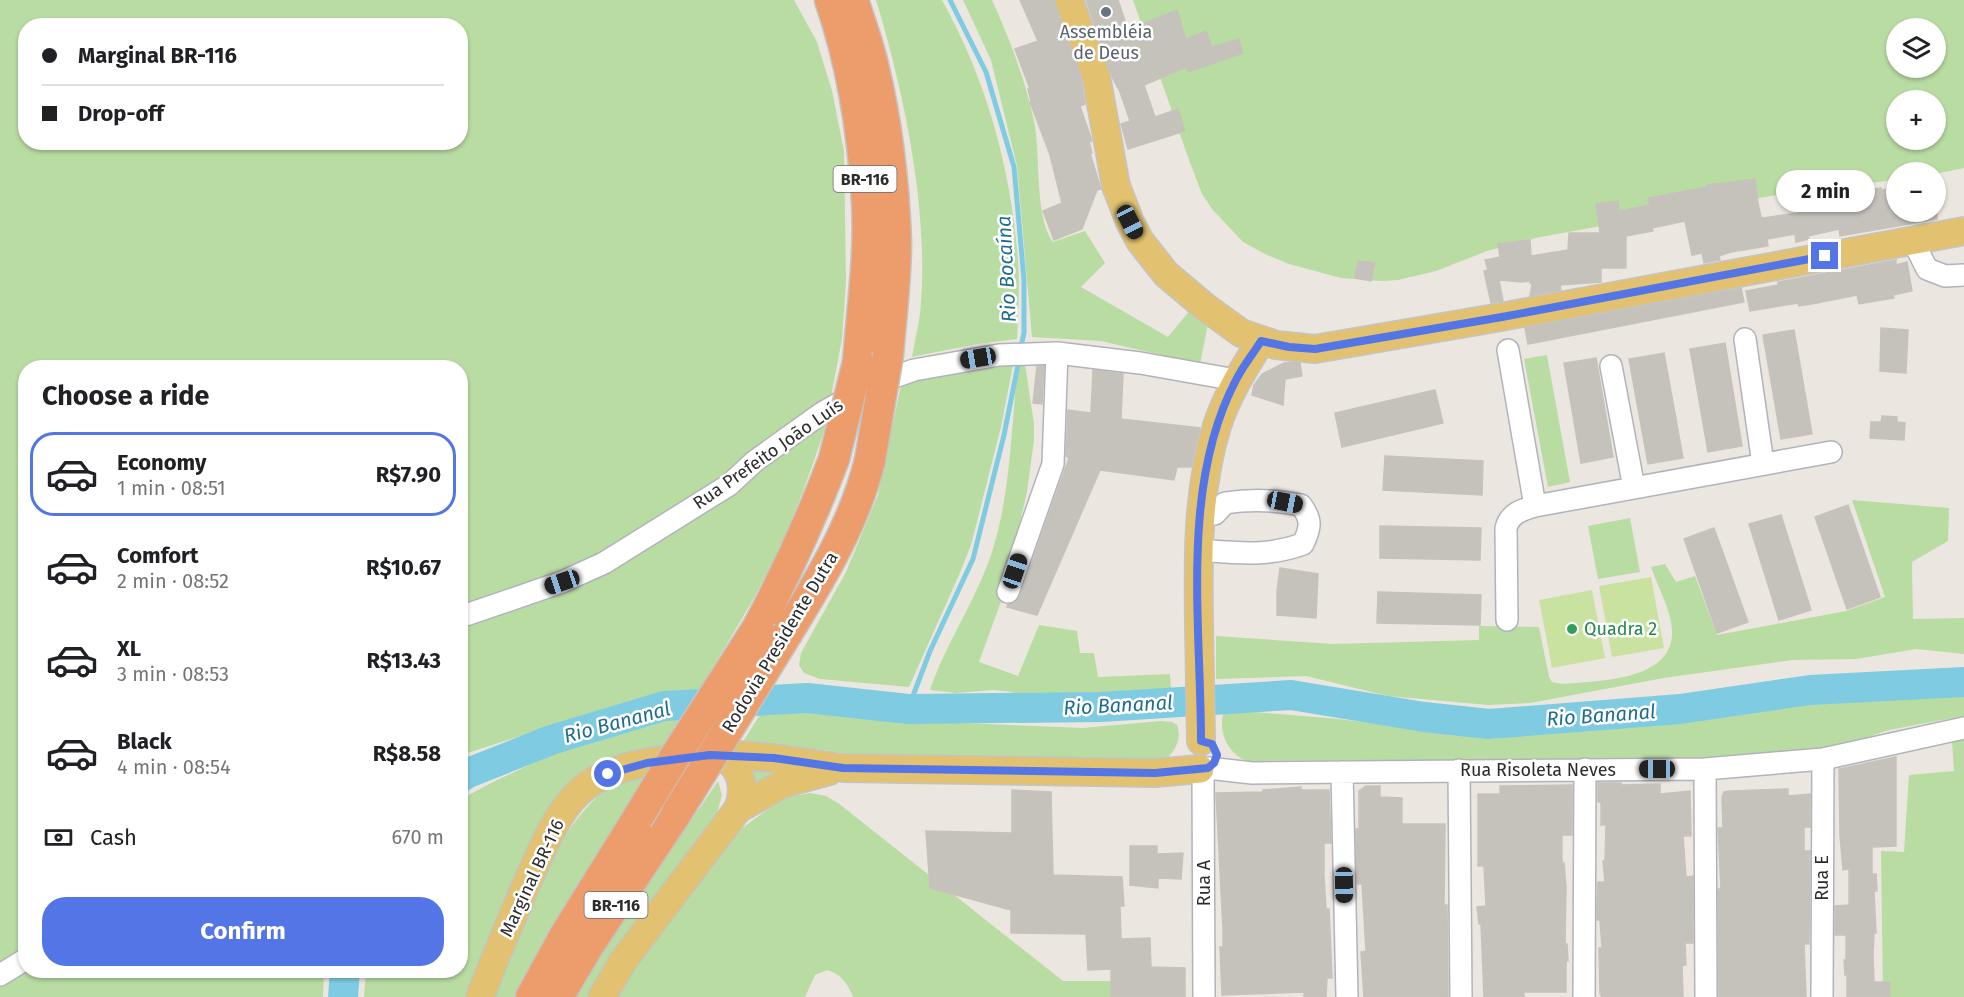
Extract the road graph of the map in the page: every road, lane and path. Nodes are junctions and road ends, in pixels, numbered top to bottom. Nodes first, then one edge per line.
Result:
1 (1069, 0) edge
2 (836, 3) edge
3 (1964, 231) edge
4 (1913, 241) junction
5 (1964, 275) edge
6 (1505, 335) junction
7 (1745, 339) dead end
8 (1261, 341) junction
9 (1057, 353) junction
10 (1611, 366) dead end
11 (1236, 380) junction
12 (1831, 452) dead end
13 (1763, 464) junction
14 (1634, 488) junction
15 (1535, 506) junction
16 (1201, 515) junction
17 (1199, 550) junction
18 (1008, 592) dead end
19 (468, 614) edge
20 (1507, 620) dead end
21 (1964, 728) edge
22 (717, 756) junction
23 (1203, 756) junction
24 (1823, 759) junction
25 (843, 768) junction
26 (1585, 769) junction
27 (1705, 769) junction
28 (1459, 770) junction
29 (1342, 772) junction
30 (738, 809) junction
31 (18, 964) edge
32 (0, 975) edge
33 (480, 997) edge
34 (531, 997) edge
35 (558, 997) edge
36 (602, 997) edge
37 (1204, 997) edge
38 (1347, 997) edge
39 (1461, 997) edge
40 (1584, 997) edge
41 (1706, 997) edge
42 (1822, 997) edge

1 - 8 main road
2 - 34 highway, Rodovia Presidente Dutra / BR-116, bridge
2 - 35 highway, Rodovia Presidente Dutra / BR-116, bridge
3 - 4 main road
4 - 5 street
4 - 6 main road
6 - 8 main road
6 - 15 street
7 - 13 street
8 - 11 main road
9 - 11 street, Rua Prefeito João Luís
9 - 18 street
9 - 19 street, Rua Prefeito João Luís
10 - 14 street
11 - 16 main road
12 - 13 street
13 - 14 street
14 - 15 street
15 - 20 street
16 - 17 main road
16 - 17 street
17 - 23 main road
21 - 24 street, Rua Risoleta Neves
22 - 25 main road, Rua Risoleta Neves
22 - 30 main road
22 - 33 main road, Marginal BR-116
23 - 25 main road, Rua Risoleta Neves
23 - 29 street, Rua Risoleta Neves
23 - 37 street, Rua A
24 - 27 street, Rua Risoleta Neves
24 - 42 street, Rua E
25 - 30 main road
26 - 27 street, Rua Risoleta Neves
26 - 28 street, Rua Risoleta Neves
26 - 40 street
27 - 41 street
28 - 29 street, Rua Risoleta Neves
28 - 39 street
29 - 38 street
30 - 36 main road
31 - 32 street

